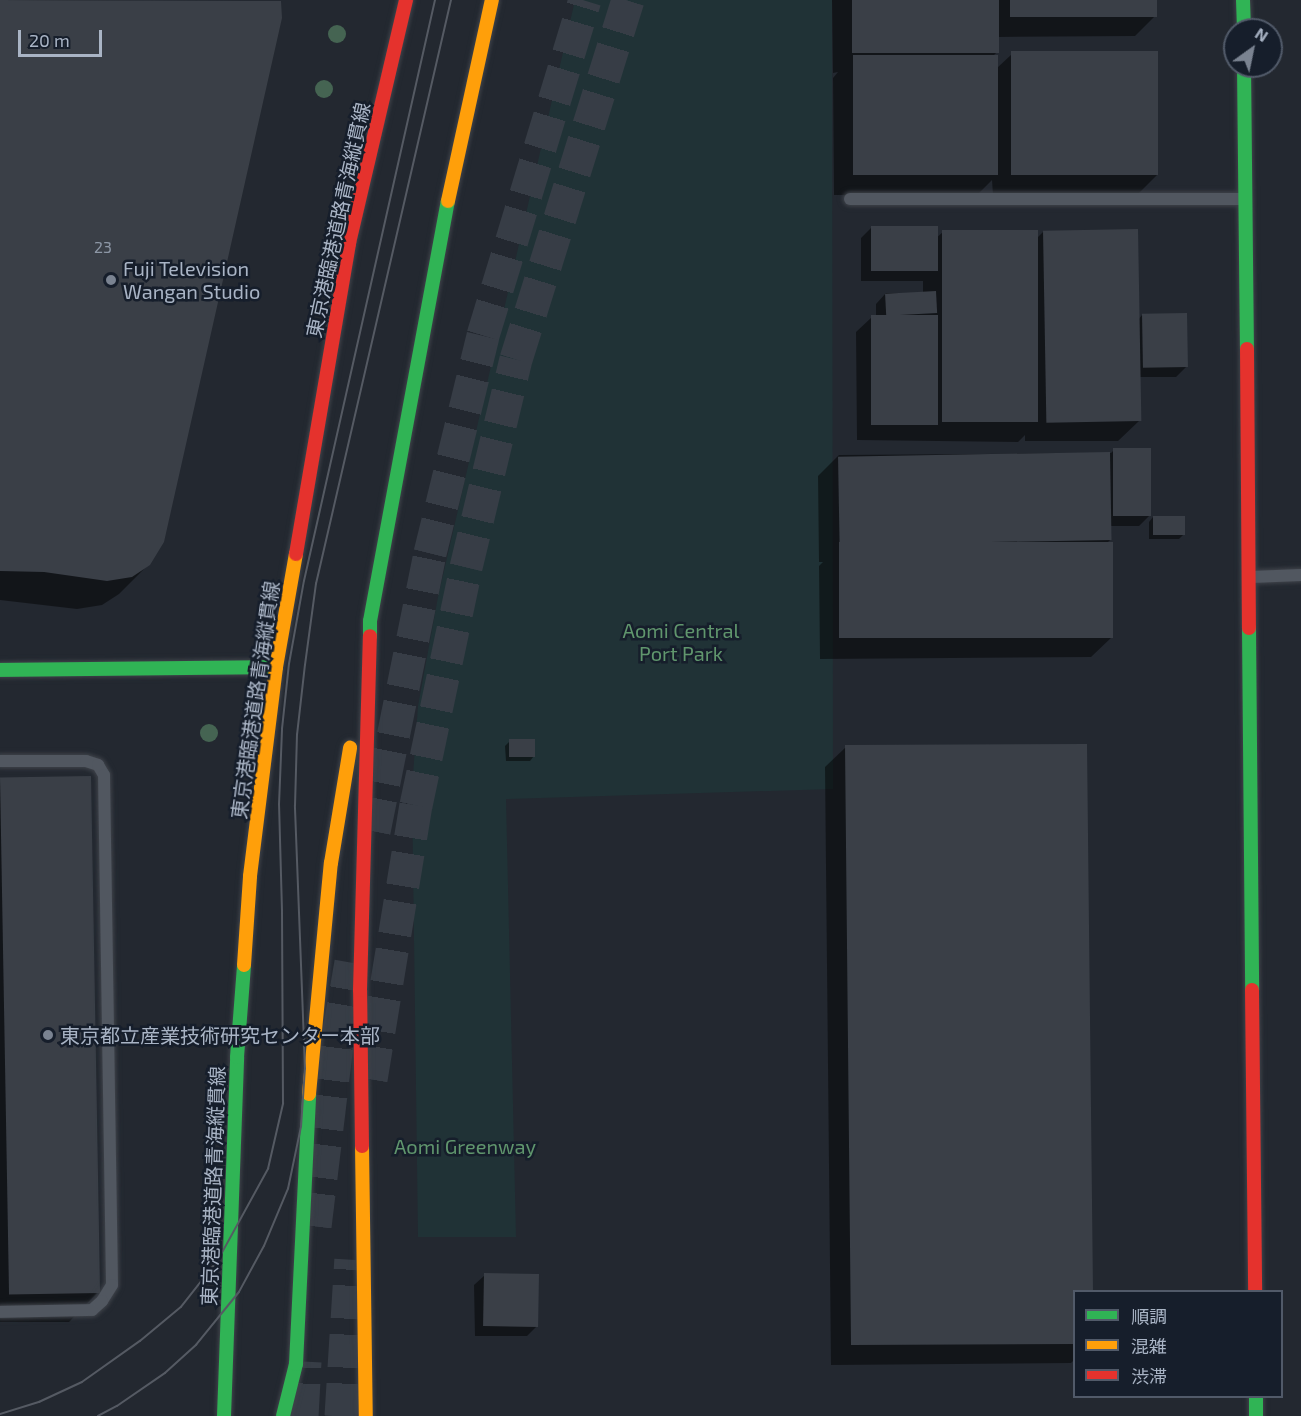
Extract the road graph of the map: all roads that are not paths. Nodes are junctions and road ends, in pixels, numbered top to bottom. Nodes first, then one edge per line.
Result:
1 (406, 0) edge
2 (492, 0) edge
3 (1243, 0) edge
4 (1244, 18) edge
5 (1244, 78) edge
6 (850, 199) dead end
7 (1245, 199) junction
8 (1301, 575) edge
9 (1248, 577) junction
10 (370, 621) junction
11 (276, 667) junction
12 (0, 670) edge
13 (0, 761) edge
14 (1255, 1290) edge
15 (0, 1312) edge
16 (1256, 1398) edge
17 (224, 1416) edge
18 (283, 1416) edge
19 (366, 1416) edge
20 (1256, 1416) edge

1 - 11 street, 東京港臨港道路青海縦貫線
2 - 10 street
3 - 4 street
5 - 7 street
6 - 7 lane
7 - 9 street
8 - 9 lane
9 - 14 street
10 - 18 street
10 - 19 street
11 - 12 street
11 - 17 street, 東京港臨港道路青海縦貫線
13 - 15 lane
16 - 20 street

